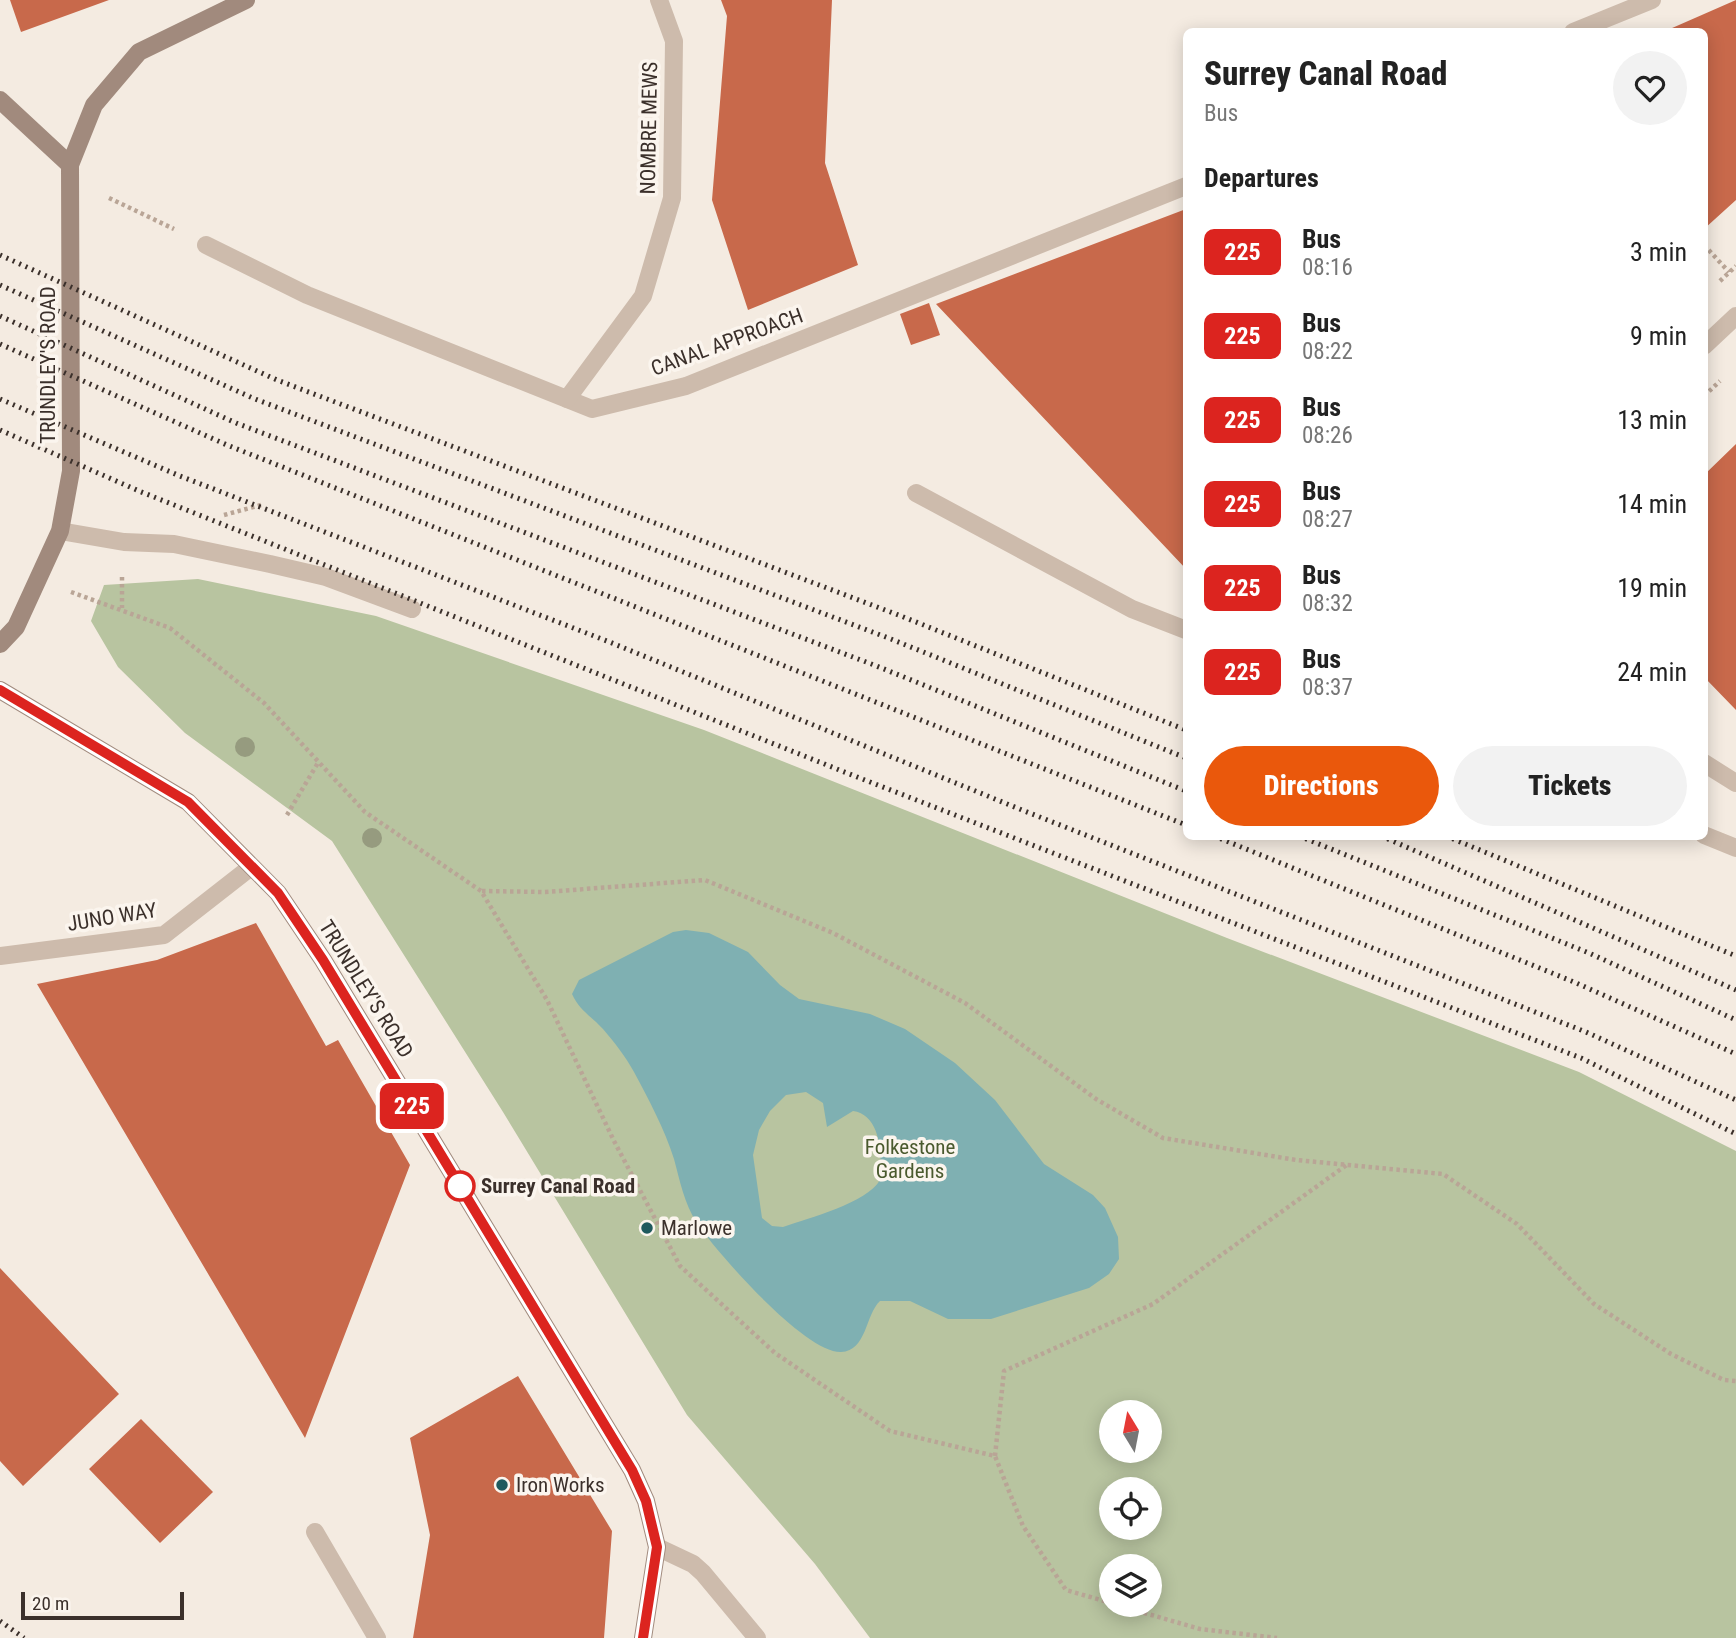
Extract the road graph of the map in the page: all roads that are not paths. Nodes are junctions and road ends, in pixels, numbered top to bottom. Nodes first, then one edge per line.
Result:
1 (246, 0) edge
2 (659, 0) edge
3 (1652, 0) edge
4 (1583, 28) edge
5 (0, 100) edge
6 (70, 172) junction
7 (1183, 187) edge
8 (206, 245) road end
9 (1736, 316) edge
10 (1708, 342) edge
11 (568, 399) junction
12 (916, 493) dead end
13 (60, 531) junction
14 (412, 609) dead end
15 (1183, 629) edge
16 (0, 643) edge
17 (0, 690) edge
18 (1708, 766) edge
19 (1736, 783) edge
20 (1708, 837) edge
21 (1736, 848) edge
22 (251, 867) junction
23 (0, 956) edge
24 (316, 1532) dead end
25 (657, 1547) junction
26 (377, 1638) edge
27 (643, 1638) edge
28 (757, 1638) edge

1 - 6 main road
2 - 11 street, NOMBRE MEWS
3 - 4 street
5 - 6 main road
6 - 13 main road, TRUNDLEY'S ROAD
7 - 11 street, CANAL APPROACH
8 - 11 street, CANAL APPROACH
9 - 10 street
12 - 15 street
13 - 14 street
13 - 16 main road, TRUNDLEY'S ROAD
17 - 22 main road, TRUNDLEY'S ROAD
18 - 19 street
20 - 21 street
22 - 23 street, JUNO WAY
22 - 25 main road, TRUNDLEY'S ROAD
24 - 26 street
25 - 27 main road
25 - 28 street

